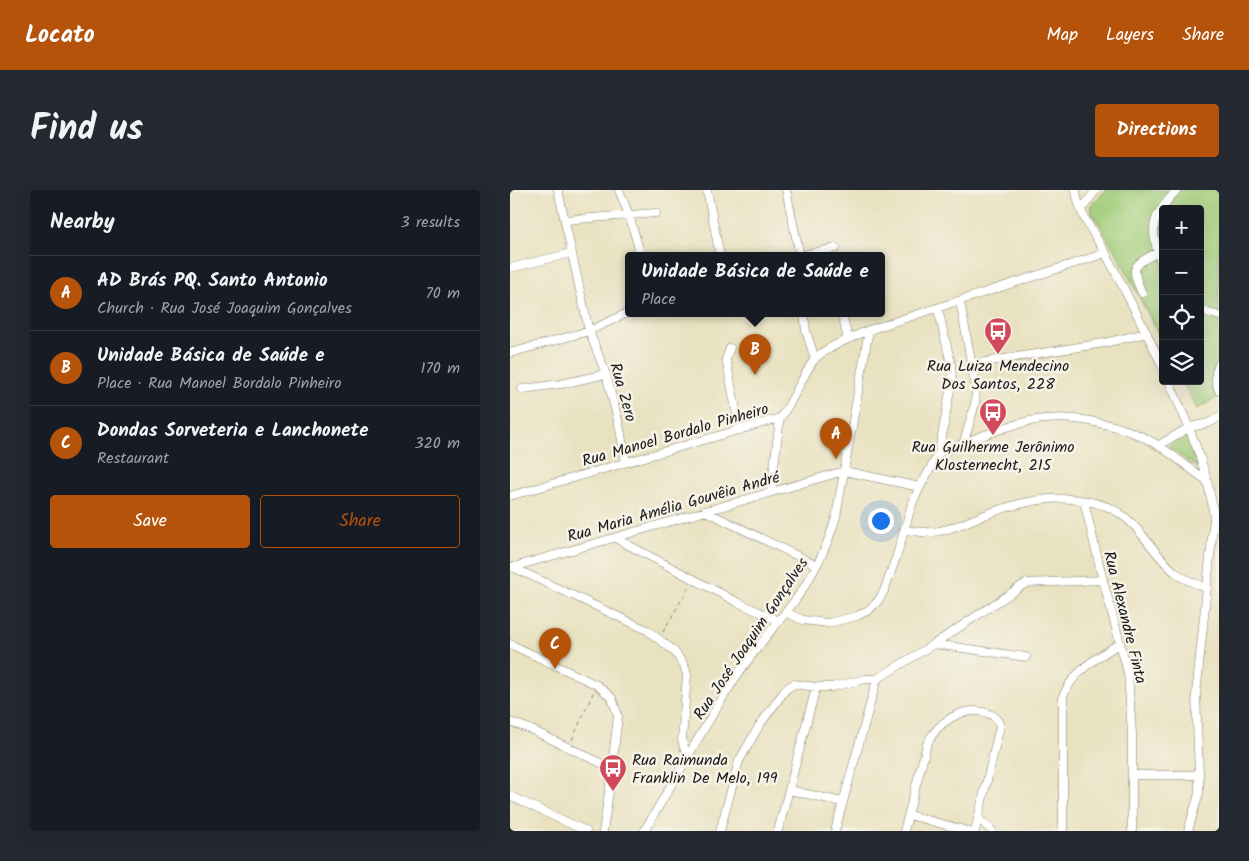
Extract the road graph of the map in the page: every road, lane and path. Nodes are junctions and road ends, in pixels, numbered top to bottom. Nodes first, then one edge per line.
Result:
1 (558, 190) edge
2 (619, 190) edge
3 (707, 190) edge
4 (786, 190) edge
5 (1076, 190) edge
6 (1096, 190) edge
7 (1177, 190) edge
8 (1081, 210) junction
9 (656, 213) dead end
10 (629, 215) junction
11 (565, 220) junction
12 (836, 248) dead end
13 (640, 252) edge
14 (719, 252) edge
15 (798, 252) edge
16 (818, 252) edge
17 (1158, 252) junction
18 (572, 253) junction
19 (1106, 253) junction
20 (1159, 255) edge
21 (510, 268) edge
22 (1142, 293) dead end
23 (960, 301) junction
24 (938, 309) junction
25 (1204, 311) edge
26 (625, 314) edge
27 (1219, 316) edge
28 (804, 317) edge
29 (843, 317) edge
30 (868, 330) junction
31 (590, 331) junction
32 (1147, 333) junction
33 (848, 339) junction
34 (730, 348) dead end
35 (510, 354) edge
36 (815, 359) junction
37 (1159, 359) edge
38 (973, 364) junction
39 (1219, 364) edge
40 (606, 374) junction
41 (1171, 385) edge
42 (522, 389) dead end
43 (1219, 391) edge
44 (1219, 417) edge
45 (780, 418) junction
46 (1190, 427) junction
47 (740, 430) junction
48 (964, 442) junction
49 (1159, 445) junction
50 (940, 453) junction
51 (626, 462) junction
52 (844, 471) junction
53 (1206, 480) junction
54 (920, 487) junction
55 (771, 492) junction
56 (510, 496) edge
57 (1084, 501) junction
58 (705, 511) junction
59 (904, 530) junction
60 (615, 538) junction
61 (816, 566) junction
62 (511, 568) edge
63 (693, 579) junction
64 (1103, 580) junction
65 (1206, 588) junction
66 (785, 612) junction
67 (778, 621) junction
68 (659, 639) junction
69 (1120, 643) junction
70 (510, 644) edge
71 (934, 644) junction
72 (1026, 657) dead end
73 (877, 679) junction
74 (597, 685) junction
75 (816, 687) junction
76 (510, 722) edge
77 (568, 747) junction
78 (689, 755) junction
79 (611, 768) junction
80 (1133, 775) junction
81 (1199, 775) junction
82 (789, 790) junction
83 (510, 796) edge
84 (842, 802) junction
85 (908, 815) junction
86 (651, 819) junction
87 (979, 819) junction
88 (586, 831) edge
89 (603, 831) edge
90 (644, 831) edge
91 (652, 831) edge
92 (720, 831) edge
93 (778, 831) edge
94 (835, 831) edge
95 (904, 831) edge
96 (968, 831) edge
97 (975, 831) edge
98 (992, 831) edge
99 (1063, 831) edge
100 (1132, 831) edge
101 (1188, 831) edge

1 - 11 street, Rua Zero
2 - 10 street
3 - 14 street
4 - 15 street
5 - 8 street
6 - 8 street
7 - 17 street
8 - 19 street
9 - 10 street
10 - 11 street
10 - 13 street
11 - 18 street, Rua Zero
12 - 16 street
17 - 20 street
17 - 22 street
18 - 21 street
18 - 31 street, Rua Zero
19 - 23 street
19 - 32 street
23 - 24 street
23 - 38 street
24 - 30 street
24 - 50 street
25 - 27 street
26 - 31 street
28 - 36 street
29 - 33 street
30 - 33 street
30 - 52 street, Rua José Joaquim Gonçalves
31 - 35 street
31 - 40 street, Rua Zero
32 - 37 street
32 - 38 street
33 - 36 street
34 - 47 street
36 - 45 street, Rua Manoel Bordalo Pinheiro
38 - 48 street
39 - 43 street
40 - 42 street
40 - 51 street, Rua Zero
41 - 46 street
44 - 46 street
45 - 47 street, Rua Manoel Bordalo Pinheiro
45 - 55 street
46 - 49 street
46 - 53 street
47 - 51 street, Rua Manoel Bordalo Pinheiro
48 - 49 street
48 - 50 street
49 - 53 street
50 - 54 street
51 - 56 street, Rua Manoel Bordalo Pinheiro
52 - 54 street
52 - 55 street, Rua Maria Amélia Gouvêia André
52 - 61 street, Rua José Joaquim Gonçalves
53 - 65 street
54 - 59 street
55 - 58 street, Rua Maria Amélia Gouvêia André
57 - 59 street
57 - 64 street, Rua Alexandre Finta
57 - 65 street
58 - 60 street, Rua Maria Amélia Gouvêia André
58 - 61 street
59 - 66 street
60 - 62 street, Rua Maria Amélia Gouvêia André
60 - 63 street
61 - 66 street, Rua José Joaquim Gonçalves
62 - 68 street
63 - 67 street
63 - 68 path
64 - 69 street, Rua Alexandre Finta
64 - 71 street
65 - 81 street
66 - 67 street, Rua José Joaquim Gonçalves
67 - 78 street, Rua José Joaquim Gonçalves
68 - 78 street
69 - 80 street, Rua Alexandre Finta
69 - 99 street
70 - 74 street
71 - 72 street
71 - 73 street
73 - 75 street
73 - 84 street
74 - 77 path
74 - 79 street
75 - 82 street
75 - 92 street
76 - 77 street
77 - 79 street
78 - 86 street, Rua José Joaquim Gonçalves
79 - 89 street
80 - 81 street
80 - 100 street, Rua Alexandre Finta
81 - 101 street
82 - 84 street
82 - 93 street
83 - 88 street
84 - 94 street
85 - 87 street
85 - 95 street
85 - 96 street
86 - 90 street, Rua José Joaquim Gonçalves
86 - 91 street
87 - 97 street
87 - 98 street

